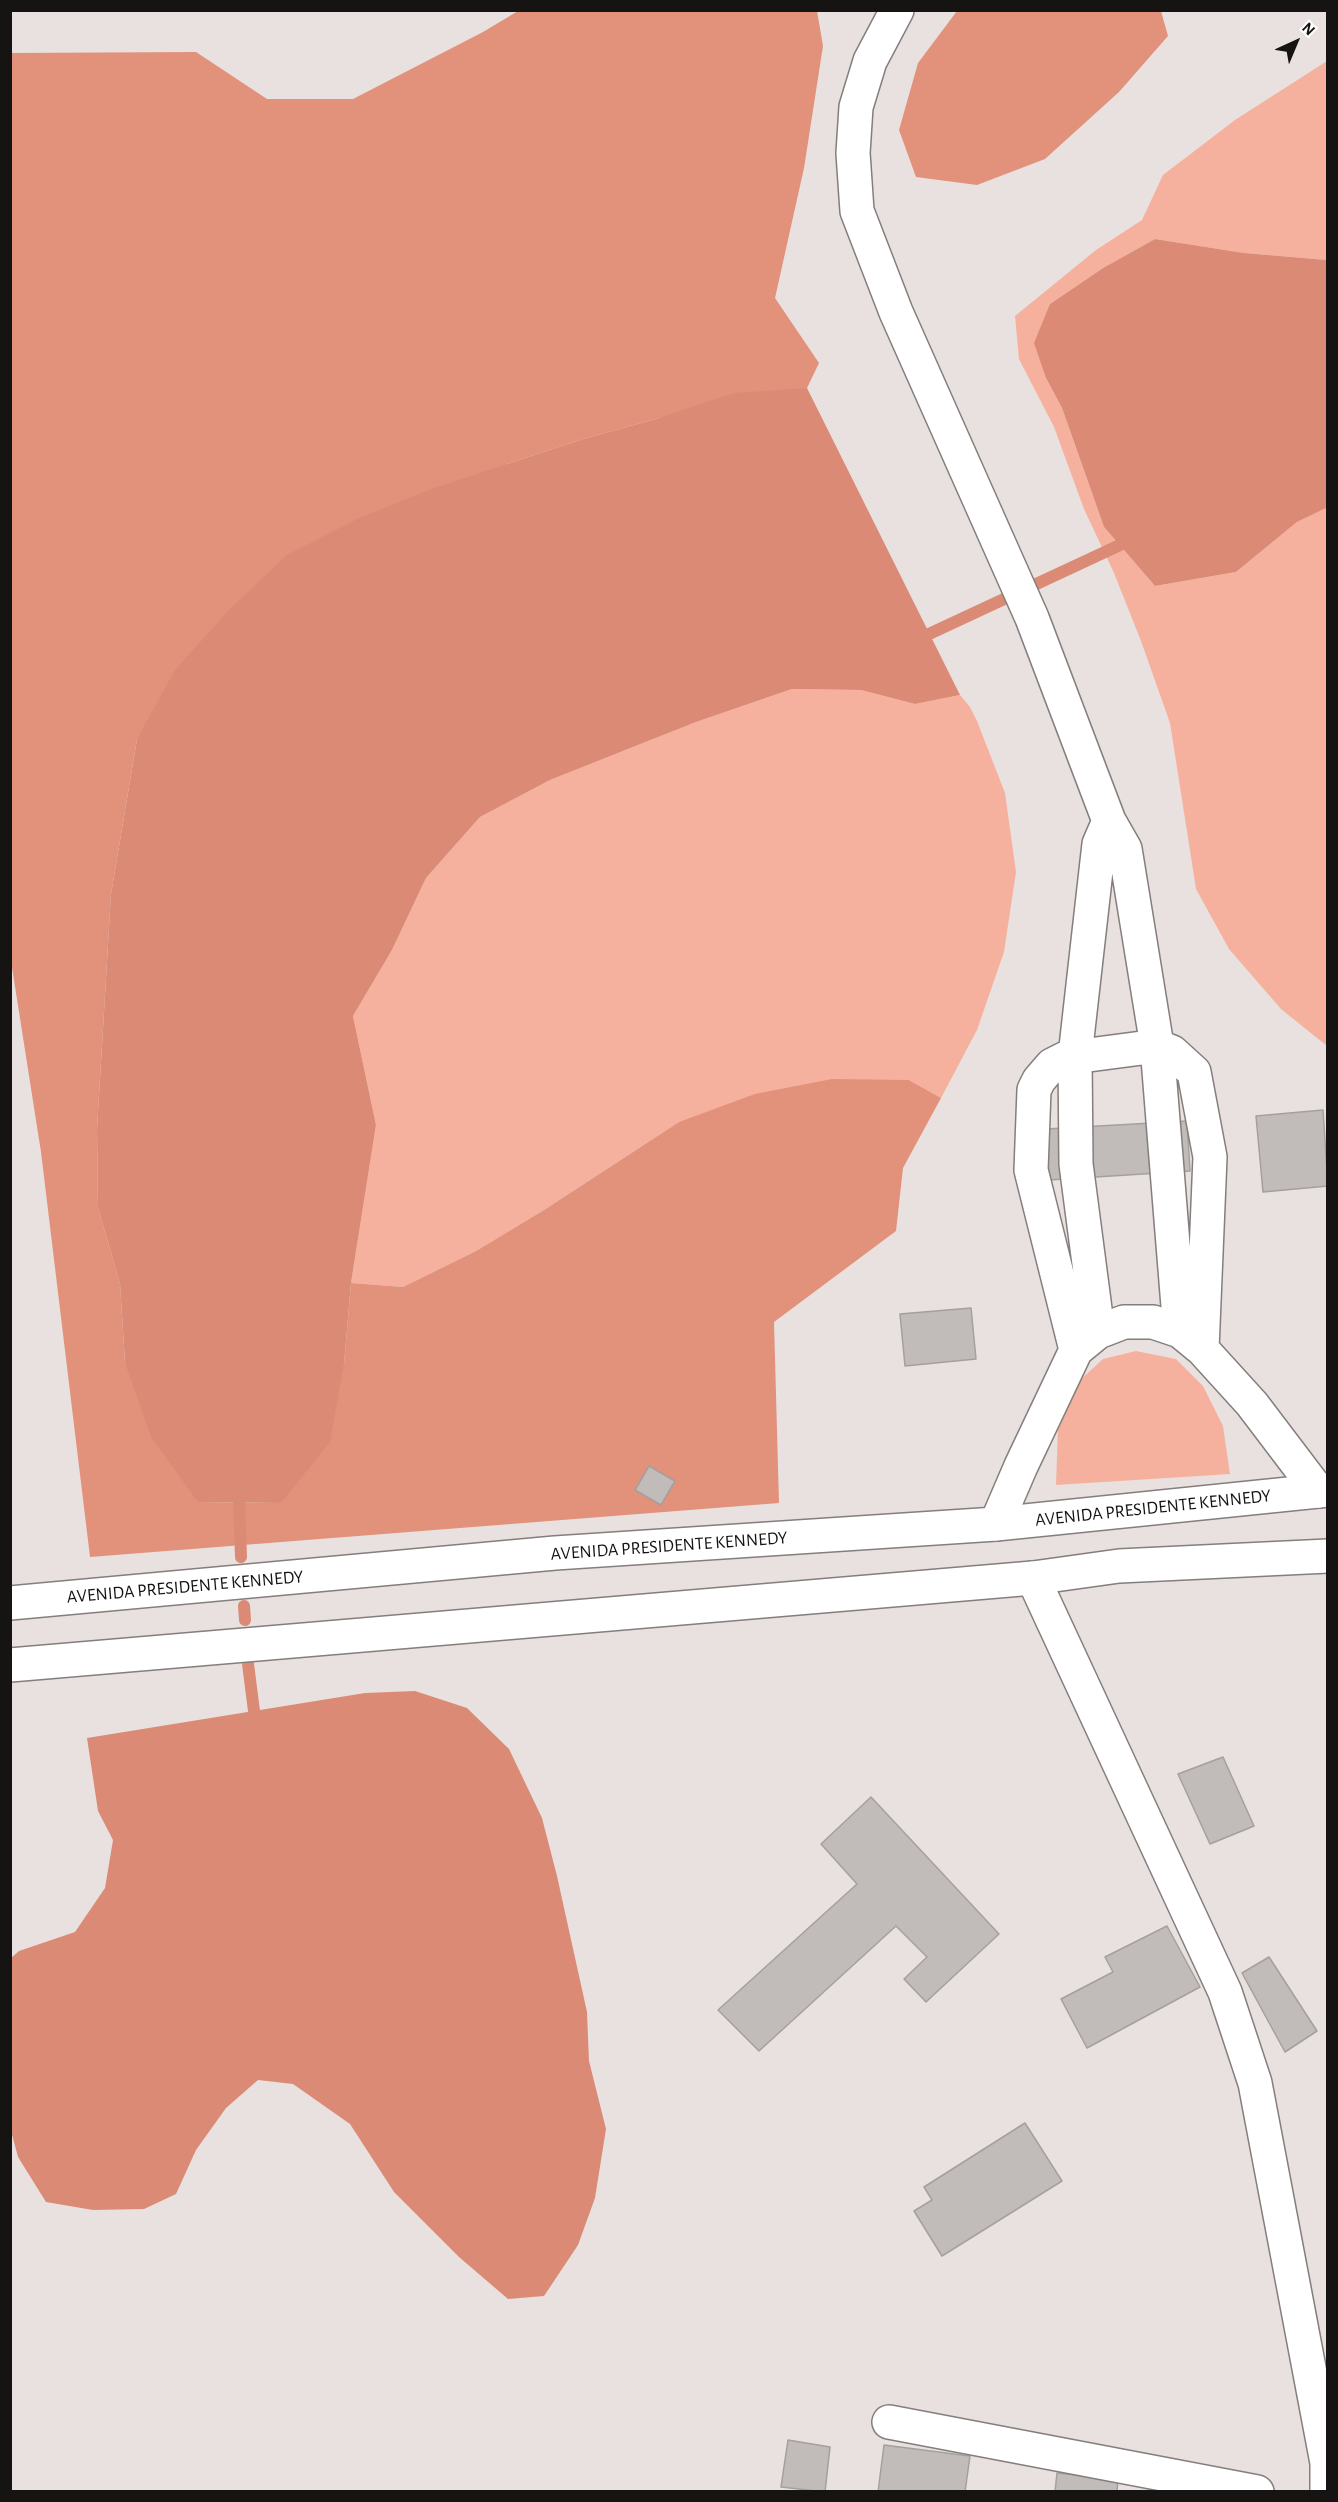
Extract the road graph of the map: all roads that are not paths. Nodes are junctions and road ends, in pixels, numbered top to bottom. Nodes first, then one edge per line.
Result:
1 (897, 10) edge
2 (1109, 821) junction
3 (1157, 1046) junction
4 (1075, 1056) junction
5 (1191, 1340) junction
6 (1087, 1341) junction
7 (1323, 1491) edge
8 (996, 1524) junction
9 (1328, 1556) edge
10 (1033, 1578) junction
11 (10, 1603) edge
12 (10, 1665) edge
13 (889, 2422) dead end
14 (1257, 2492) edge
15 (1327, 2492) edge

1 - 2 street
2 - 3 street
2 - 4 street
3 - 4 street
3 - 5 street
3 - 5 street
4 - 6 street
4 - 6 street
5 - 6 street
5 - 7 street
6 - 8 street
7 - 8 street, AVENIDA PRESIDENTE KENNEDY
8 - 11 street, AVENIDA PRESIDENTE KENNEDY
9 - 10 street
10 - 12 street
10 - 15 street
13 - 14 street

